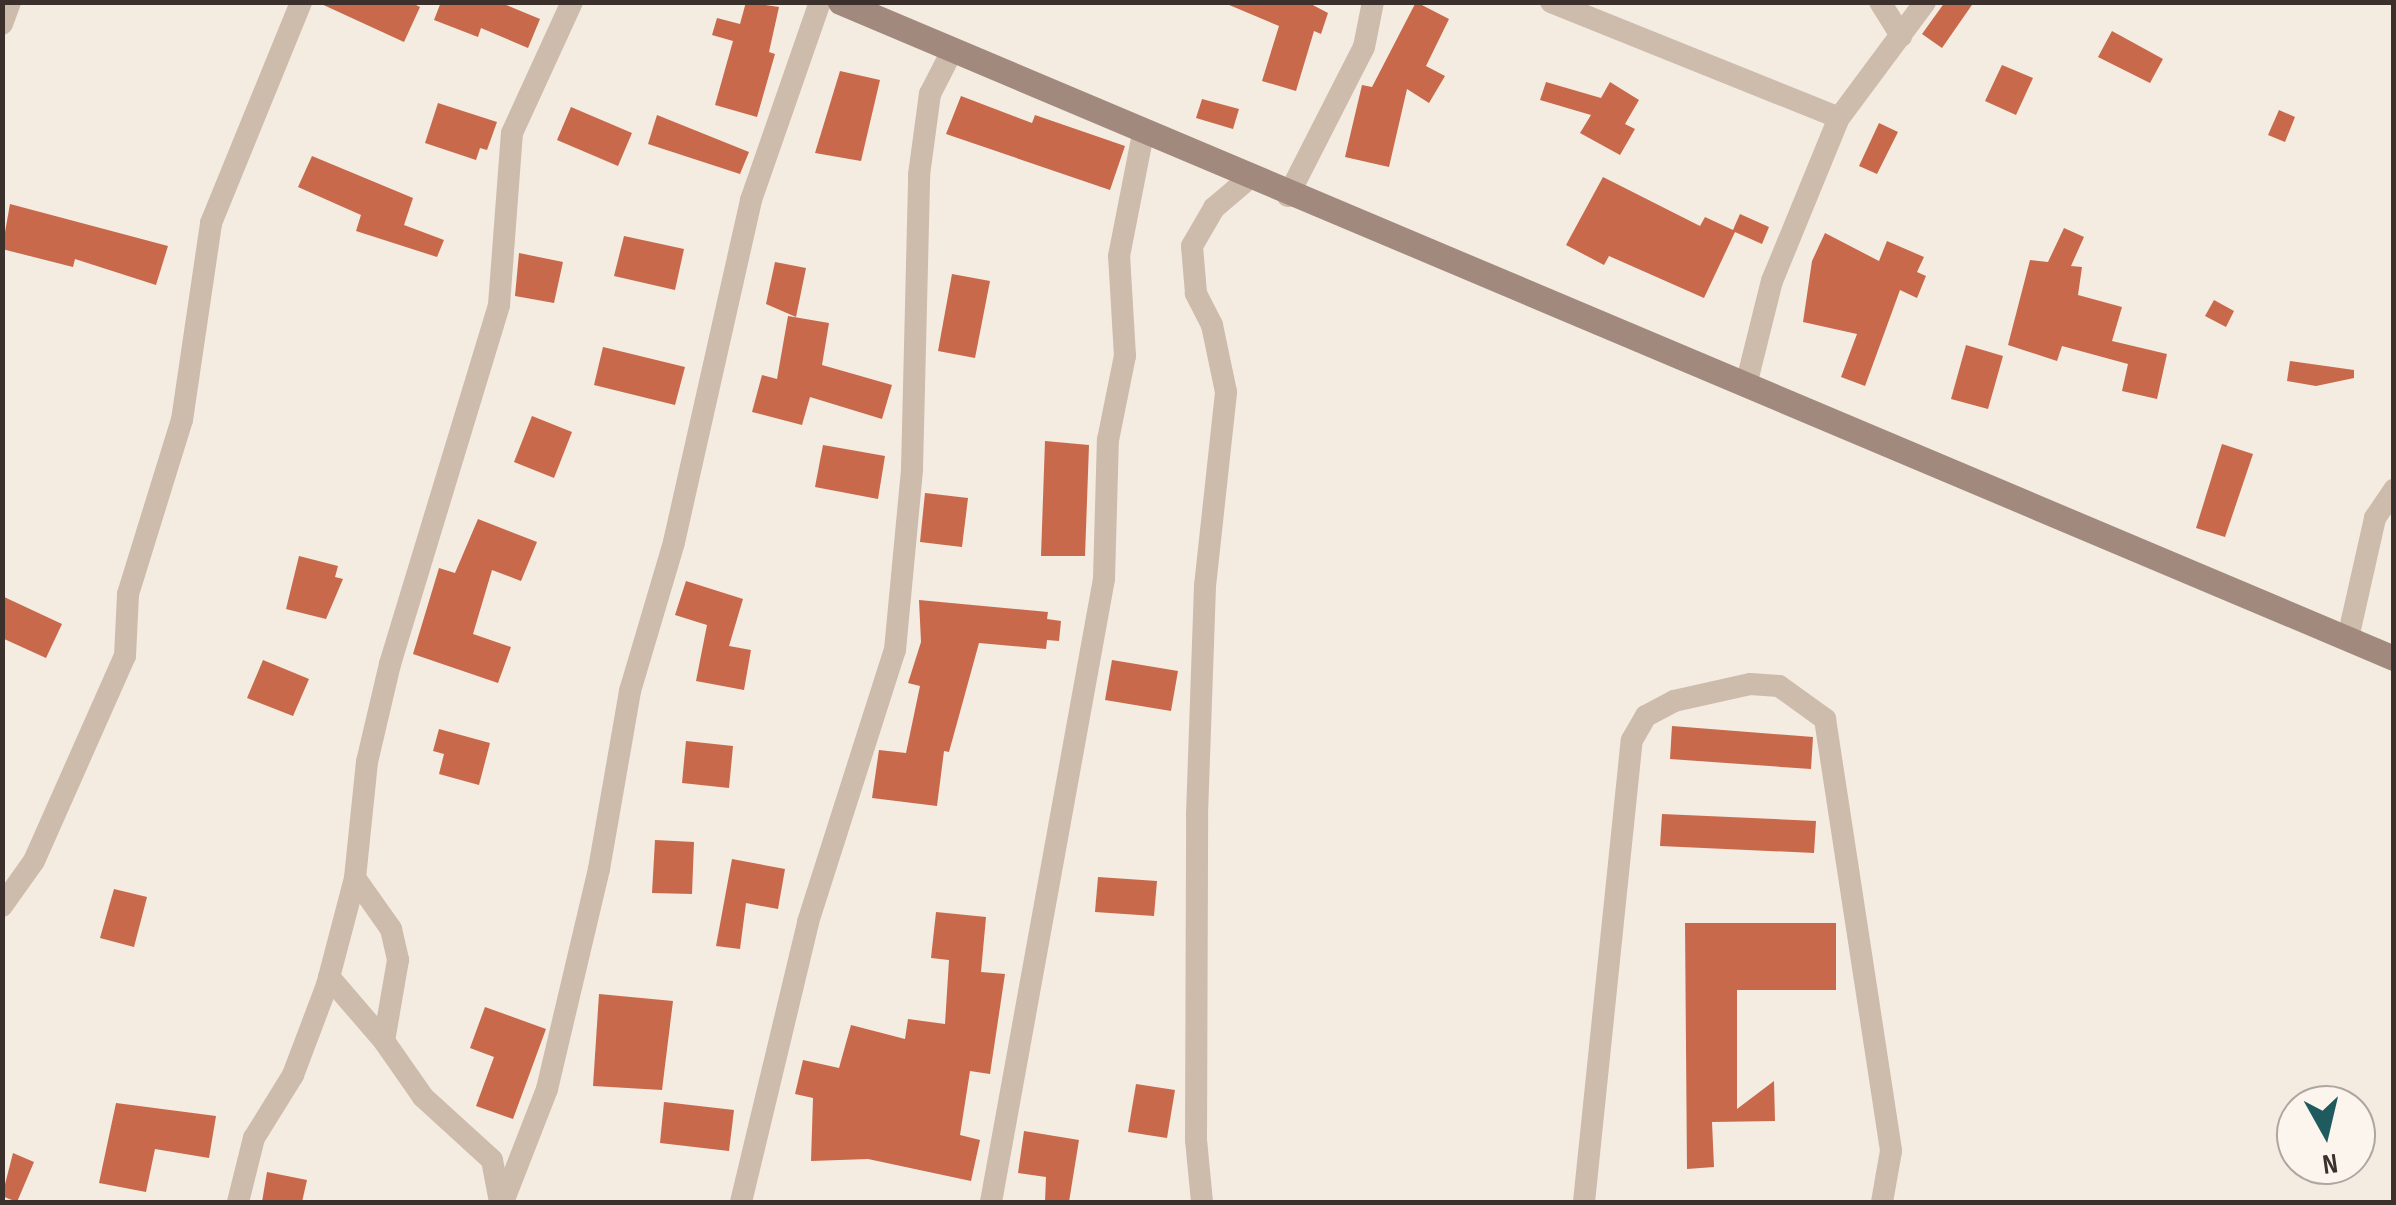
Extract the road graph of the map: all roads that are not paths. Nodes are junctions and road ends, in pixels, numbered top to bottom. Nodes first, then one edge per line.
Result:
1 (10, 2) edge
2 (301, 2) edge
3 (572, 2) edge
4 (820, 2) edge
5 (840, 2) edge
6 (1373, 2) edge
7 (1551, 2) edge
8 (1880, 2) edge
9 (1925, 2) edge
10 (2, 24) edge
11 (1901, 36) junction
12 (952, 51) junction
13 (1839, 118) junction
14 (1143, 134) junction
15 (1247, 180) junction
16 (1288, 196) junction
17 (1746, 385) junction
18 (2394, 490) edge
19 (2348, 638) junction
20 (2394, 658) edge
21 (355, 878) junction
22 (2, 906) edge
23 (328, 977) junction
24 (384, 1041) junction
25 (238, 1202) edge
26 (501, 1202) edge
27 (741, 1202) edge
28 (991, 1202) edge
29 (1202, 1202) edge
30 (1584, 1202) edge
31 (1882, 1202) edge

1 - 10 street
2 - 22 street
3 - 21 street
4 - 26 street
5 - 12 street
6 - 16 street
7 - 13 street
8 - 11 street
9 - 11 street
11 - 13 street
12 - 14 street
12 - 27 street
13 - 17 street
14 - 15 street
14 - 28 street
15 - 16 street
15 - 29 street
16 - 17 street
17 - 19 street
18 - 19 street
19 - 20 street
21 - 23 street
21 - 24 street
23 - 24 street
23 - 25 street
24 - 26 street
30 - 31 street

